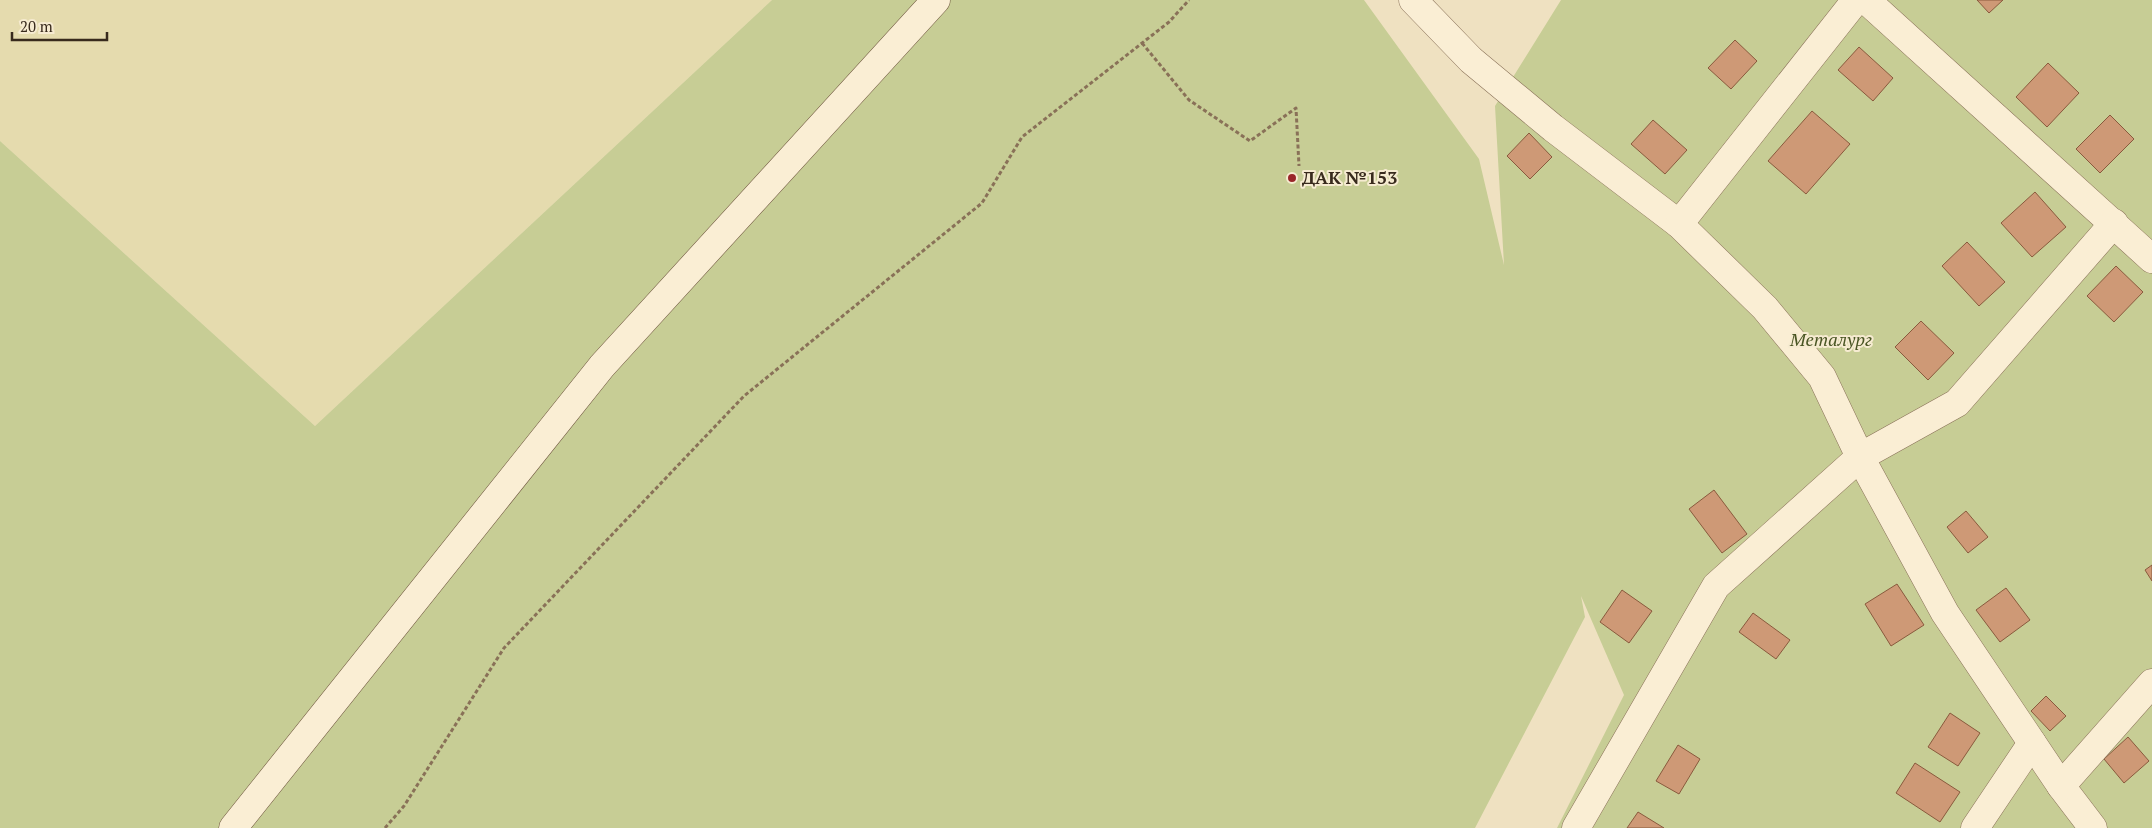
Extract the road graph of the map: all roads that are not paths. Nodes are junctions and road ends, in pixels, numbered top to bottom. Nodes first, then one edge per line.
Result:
1 (936, 0) edge
2 (1413, 0) edge
3 (1856, 0) edge
4 (1866, 0) edge
5 (2114, 223) junction
6 (1678, 224) junction
7 (2152, 259) edge
8 (1860, 458) junction
9 (2152, 683) edge
10 (2032, 743) junction
11 (2061, 786) junction
12 (233, 828) edge
13 (1576, 828) edge
14 (1975, 828) edge
15 (2093, 828) edge

1 - 12 street
2 - 6 street
3 - 6 street
4 - 5 street
5 - 7 street
5 - 8 street
6 - 8 street
8 - 10 street
8 - 13 street
9 - 11 street
10 - 11 street
10 - 14 street
11 - 15 street

